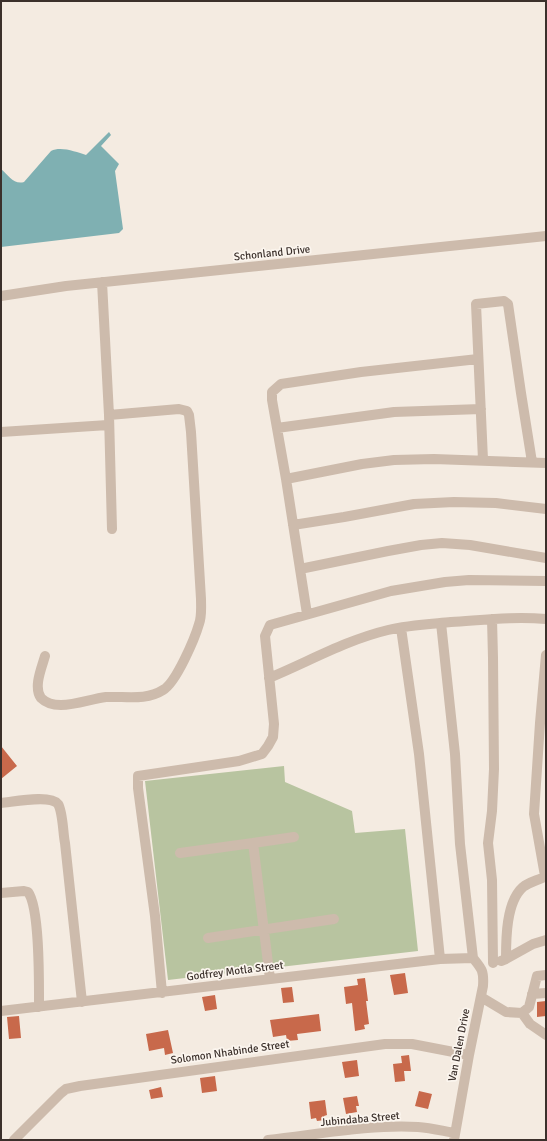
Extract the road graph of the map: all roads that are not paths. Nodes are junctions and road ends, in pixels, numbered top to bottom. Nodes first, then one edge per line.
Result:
1 (546, 236) edge
2 (102, 282) junction
3 (1, 296) edge
4 (478, 359) junction
5 (481, 409) junction
6 (109, 420) junction
7 (276, 428) junction
8 (1, 432) edge
9 (483, 460) junction
10 (532, 462) junction
11 (546, 463) edge
12 (286, 479) junction
13 (546, 509) edge
14 (293, 525) junction
15 (112, 529) dead end
16 (546, 558) edge
17 (300, 569) junction
18 (546, 581) edge
19 (307, 614) junction
20 (492, 619) junction
21 (546, 619) edge
22 (441, 623) junction
23 (401, 628) junction
24 (546, 655) edge
25 (45, 656) dead end
26 (268, 678) junction
27 (1, 803) edge
28 (294, 837) dead end
29 (253, 843) junction
30 (180, 853) dead end
31 (546, 876) edge
32 (1, 893) edge
33 (334, 919) dead end
34 (264, 930) junction
35 (208, 938) dead end
36 (546, 940) edge
37 (440, 959) junction
38 (506, 959) junction
39 (475, 961) junction
40 (493, 963) junction
41 (546, 975) edge
42 (270, 979) junction
43 (162, 992) junction
44 (546, 993) edge
45 (532, 994) junction
46 (481, 997) junction
47 (82, 1002) junction
48 (40, 1007) junction
49 (1, 1011) edge
50 (522, 1013) junction
51 (546, 1034) edge
52 (469, 1055) junction
53 (454, 1136) edge
54 (14, 1140) edge
55 (268, 1140) edge

1 - 2 street, Schonland Drive
2 - 3 street, Schonland Drive
2 - 6 street
4 - 5 street
4 - 7 street
4 - 10 street
5 - 7 street
5 - 9 street
6 - 8 street
6 - 15 street
6 - 25 street
7 - 12 street
9 - 10 street
9 - 12 street
10 - 11 street
12 - 14 street
13 - 14 street
14 - 17 street
16 - 17 street
17 - 19 street
18 - 19 street
19 - 26 street
20 - 21 street
20 - 22 street
20 - 40 street
22 - 23 street
22 - 39 street, Van Dalen Drive
23 - 26 street
23 - 37 street
24 - 31 street
26 - 43 street
27 - 47 street
28 - 29 street
29 - 30 street
29 - 34 street
31 - 38 street
32 - 48 street
33 - 34 street
34 - 35 street
34 - 42 street
36 - 38 street, Godfrey Motla Street
37 - 39 street, Godfrey Motla Street
37 - 42 street, Godfrey Motla Street
38 - 40 street, Godfrey Motla Street
39 - 40 street, Godfrey Motla Street
39 - 46 street, Van Dalen Drive
41 - 45 street
42 - 43 street, Godfrey Motla Street
43 - 47 street, Godfrey Motla Street
44 - 45 street
45 - 50 street
46 - 50 street
46 - 52 street, Van Dalen Drive
47 - 48 street, Godfrey Motla Street
48 - 49 street, Godfrey Motla Street
50 - 51 street
52 - 53 street, Van Dalen Drive
52 - 54 street, Solomon Nhabinde Street
53 - 55 street, Jubindaba Street

